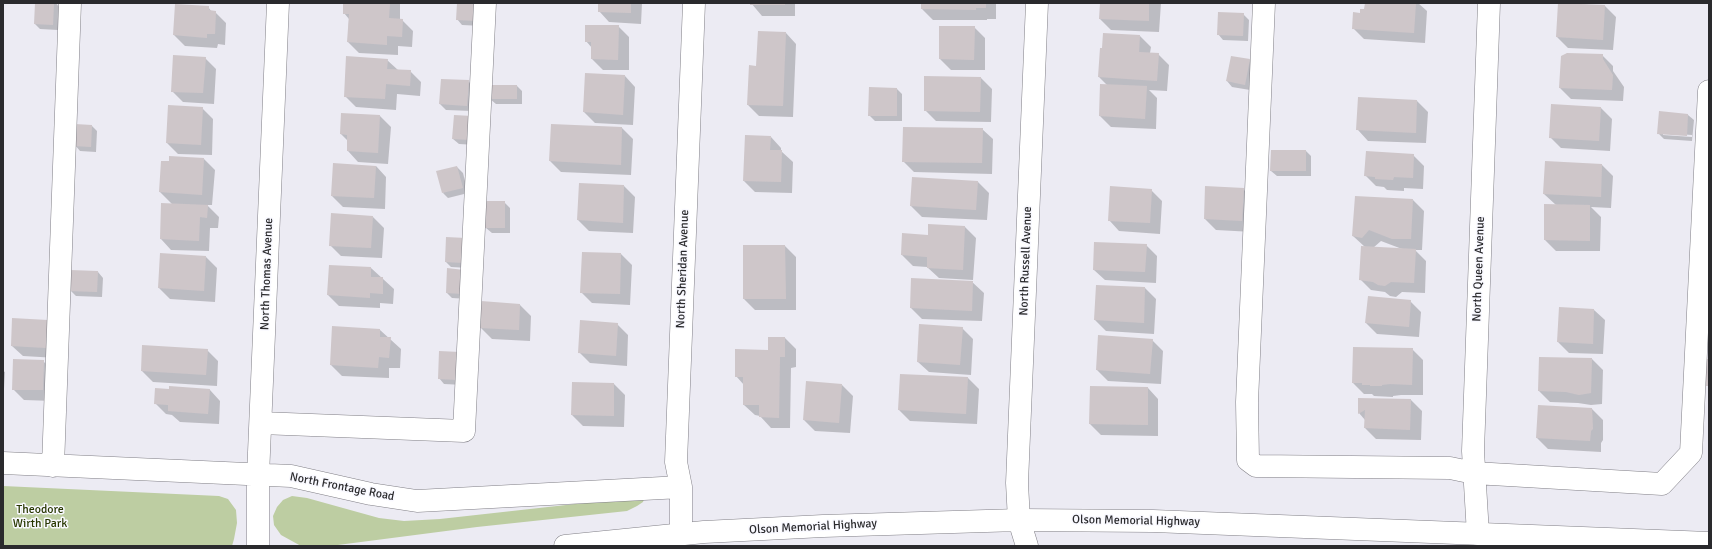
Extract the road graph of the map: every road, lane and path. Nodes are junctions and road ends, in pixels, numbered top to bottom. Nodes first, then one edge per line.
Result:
1 (70, 3) edge
2 (278, 3) edge
3 (485, 3) edge
4 (694, 3) edge
5 (1037, 3) edge
6 (1264, 3) edge
7 (1489, 3) edge
8 (1709, 91) edge
9 (261, 422) junction
10 (3, 463) edge
11 (53, 466) junction
12 (1474, 473) junction
13 (258, 476) junction
14 (681, 487) junction
15 (1019, 520) junction
16 (681, 534) junction
17 (1478, 534) junction
18 (1709, 543) edge
19 (258, 546) edge
20 (564, 546) edge
21 (1027, 546) edge

1 - 11 street
2 - 9 street, North Thomas Avenue
3 - 9 street
4 - 14 street, North Sheridan Avenue
5 - 15 street, North Russell Avenue
6 - 12 street
7 - 12 street, North Queen Avenue
8 - 12 street
9 - 13 street, North Thomas Avenue
10 - 11 street, North Frontage Road
11 - 13 street, North Frontage Road
12 - 17 street, North Queen Avenue
13 - 14 street, North Frontage Road
13 - 19 street, North Thomas Avenue
14 - 16 street, North Sheridan Avenue
15 - 16 street, Olson Memorial Highway
15 - 17 street, Olson Memorial Highway
15 - 21 street, North Russell Avenue
16 - 20 street, Olson Memorial Highway
17 - 18 street, Olson Memorial Highway

